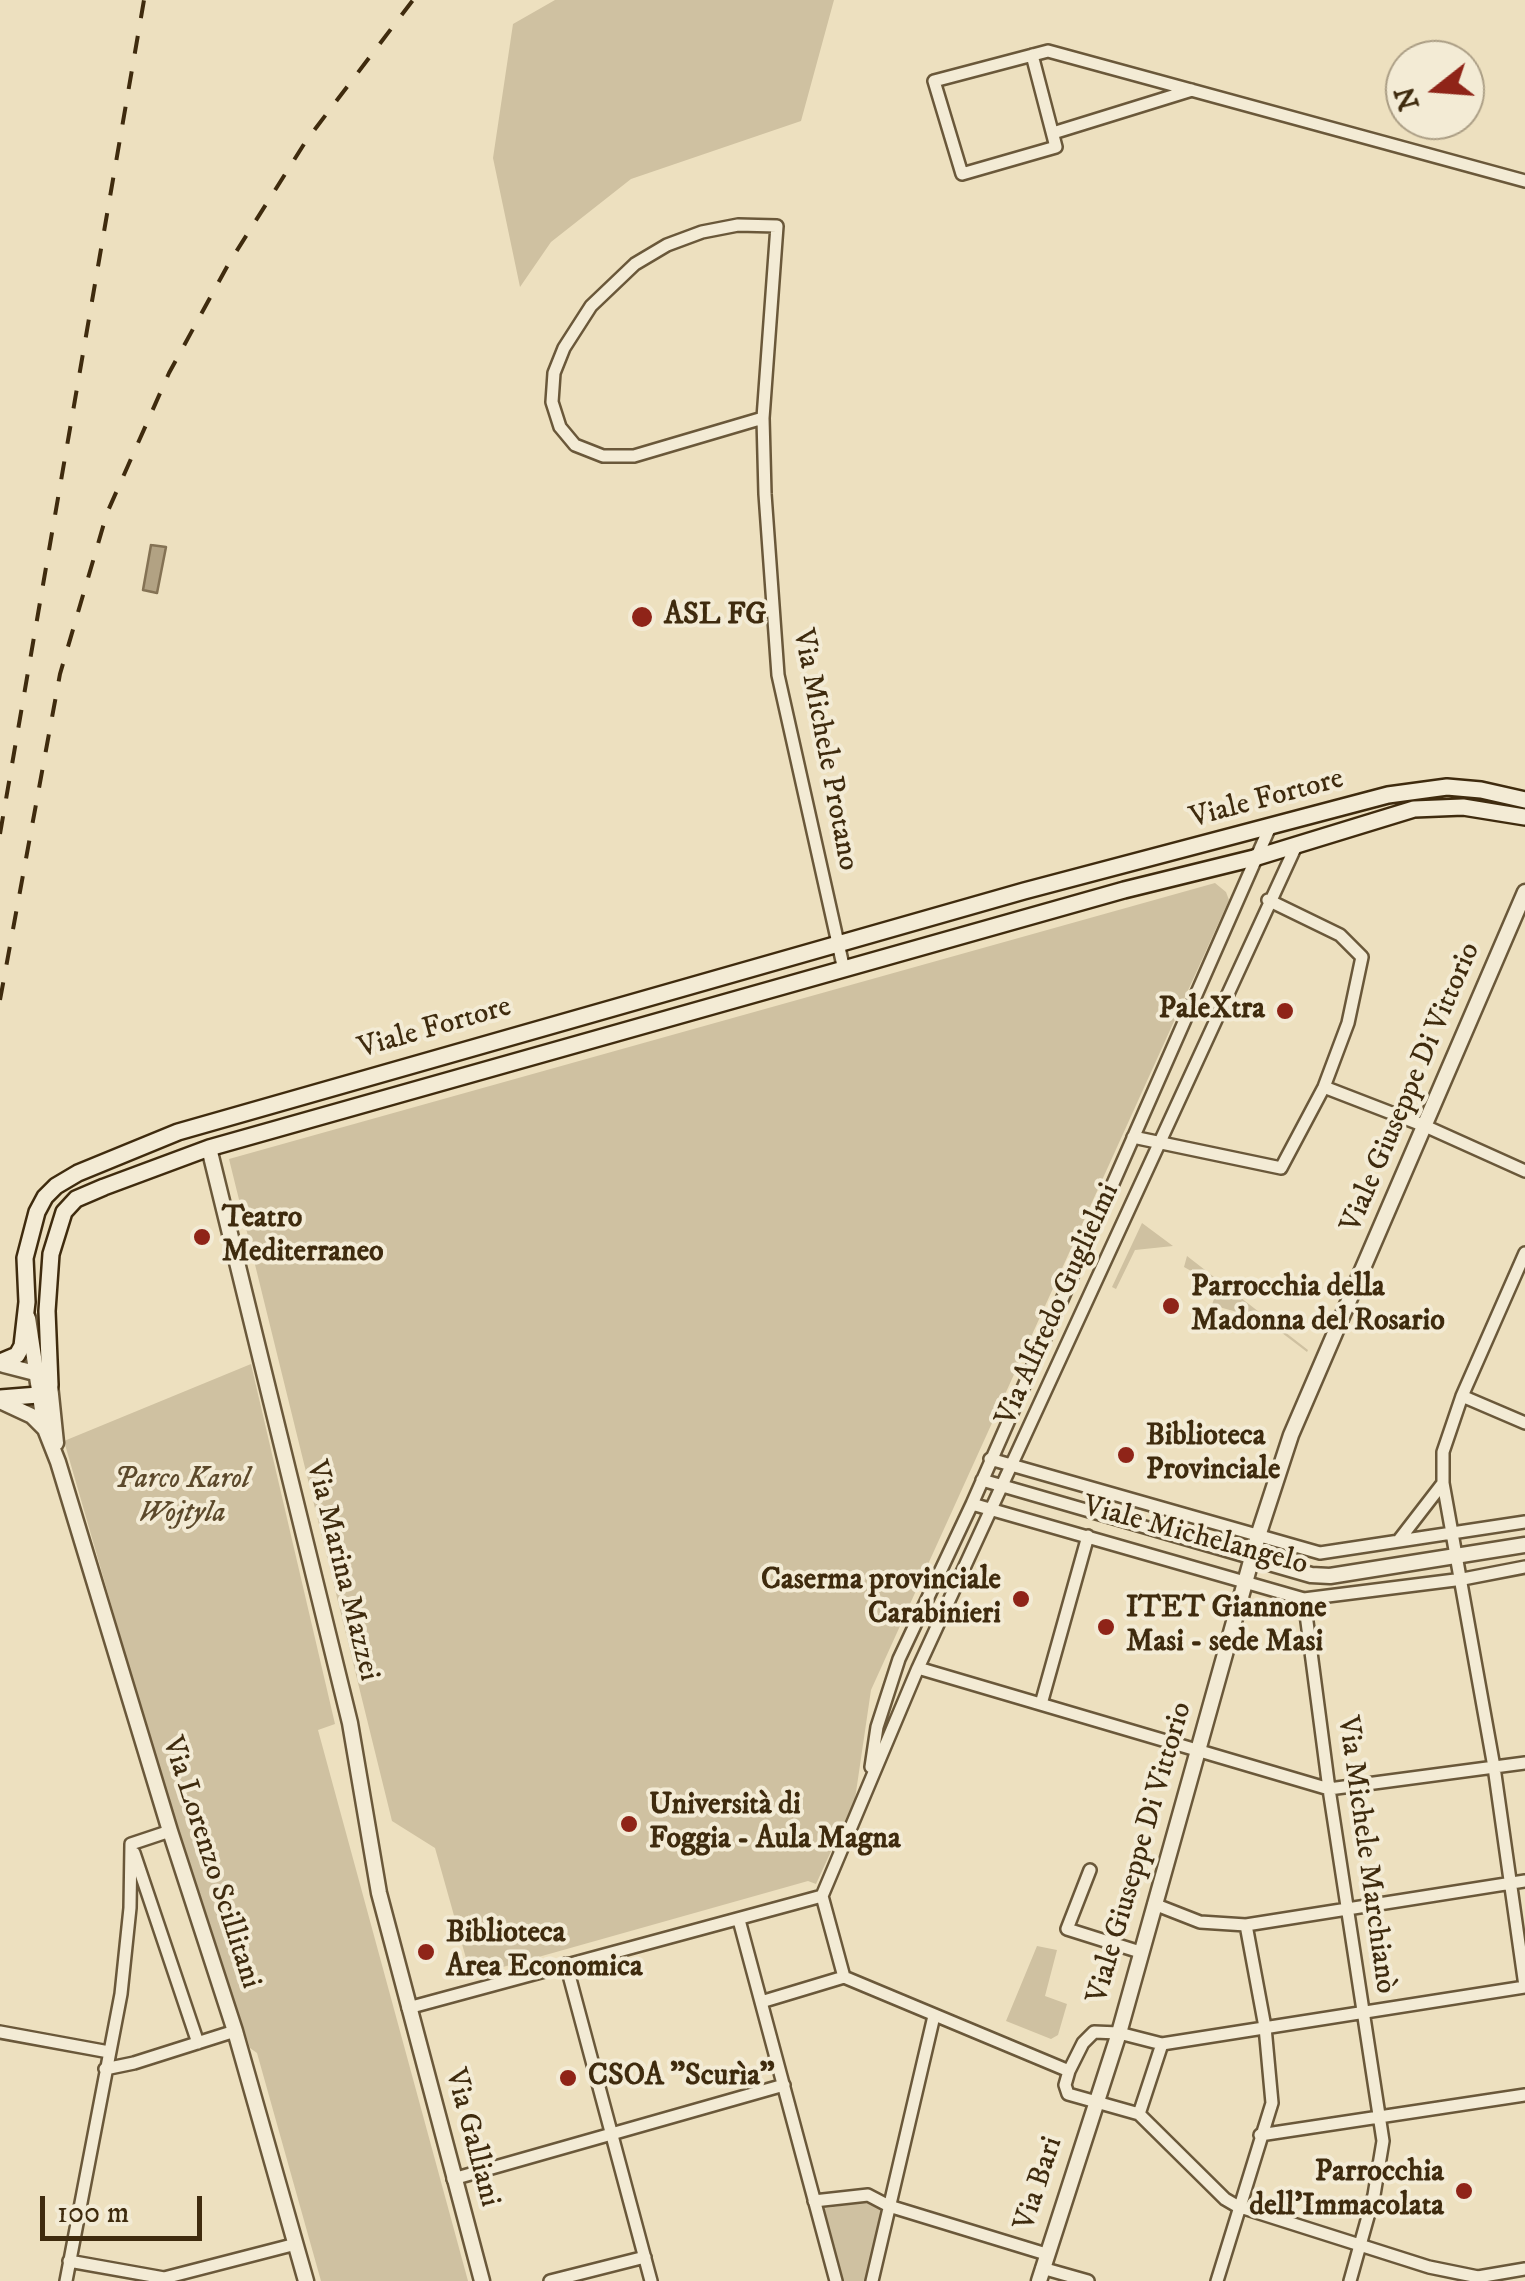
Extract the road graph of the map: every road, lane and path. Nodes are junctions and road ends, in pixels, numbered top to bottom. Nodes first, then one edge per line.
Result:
1 (1032, 56) junction
2 (1192, 90) junction
3 (1053, 132) junction
4 (1525, 181) edge
5 (764, 418) junction
6 (1525, 800) edge
7 (1525, 817) edge
8 (1269, 829) junction
9 (1296, 846) junction
10 (1254, 858) junction
11 (1024, 891) junction
12 (1525, 892) edge
13 (1268, 900) junction
14 (1030, 916) junction
15 (837, 946) junction
16 (844, 970) junction
17 (1324, 1087) junction
18 (210, 1121) junction
19 (1425, 1126) junction
20 (1133, 1137) junction
21 (1160, 1141) junction
22 (209, 1148) junction
23 (1525, 1171) edge
24 (1525, 1253) edge
25 (26, 1302) junction
26 (0, 1363) edge
27 (35, 1372) junction
28 (44, 1390) junction
29 (1462, 1396) junction
30 (0, 1400) edge
31 (1525, 1423) edge
32 (45, 1429) junction
33 (990, 1459) junction
34 (58, 1462) junction
35 (1014, 1464) junction
36 (982, 1480) junction
37 (1443, 1483) junction
38 (1004, 1486) junction
39 (972, 1504) junction
40 (993, 1510) junction
41 (1525, 1522) edge
42 (1452, 1532) junction
43 (1088, 1536) junction
44 (1258, 1536) junction
45 (1398, 1540) junction
46 (1525, 1545) edge
47 (1457, 1554) junction
48 (1252, 1558) junction
49 (1525, 1567) edge
50 (938, 1574) junction
51 (1462, 1579) junction
52 (1245, 1581) junction
53 (958, 1584) junction
54 (1304, 1599) junction
55 (918, 1668) junction
56 (1041, 1704) junction
57 (1200, 1750) junction
58 (1525, 1764) edge
59 (1494, 1768) junction
60 (868, 1785) junction
61 (1329, 1789) junction
62 (170, 1831) junction
63 (131, 1844) junction
64 (1090, 1870) dead end
65 (1525, 1881) edge
66 (1510, 1884) junction
67 (822, 1896) junction
68 (1154, 1904) junction
69 (1347, 1907) junction
70 (738, 1920) junction
71 (1246, 1925) junction
72 (1140, 1952) junction
73 (566, 1964) junction
74 (844, 1977) junction
75 (1525, 1986) edge
76 (761, 2002) junction
77 (408, 2008) junction
78 (1362, 2012) junction
79 (934, 2016) junction
80 (1265, 2027) junction
81 (234, 2031) junction
82 (0, 2032) edge
83 (1118, 2033) junction
84 (198, 2043) junction
85 (1162, 2044) junction
86 (109, 2052) junction
87 (105, 2069) junction
88 (1070, 2071) junction
89 (784, 2085) junction
90 (1525, 2096) edge
91 (1094, 2104) junction
92 (1139, 2114) junction
93 (1380, 2118) junction
94 (611, 2134) junction
95 (1260, 2135) junction
96 (453, 2179) junction
97 (814, 2201) junction
98 (889, 2206) junction
99 (1238, 2206) junction
100 (1361, 2243) junction
101 (296, 2244) junction
102 (644, 2257) junction
103 (69, 2262) junction
104 (92, 2266) junction
105 (1042, 2268) edge
106 (1525, 2269) edge
107 (1477, 2279) edge
108 (163, 2280) edge
109 (66, 2281) edge
110 (89, 2281) edge
111 (306, 2281) edge
112 (482, 2281) edge
113 (550, 2281) edge
114 (651, 2281) edge
115 (836, 2281) edge
116 (872, 2281) edge
117 (1088, 2281) edge
118 (1216, 2281) edge
119 (1350, 2281) edge

1 - 2 street
1 - 3 street
1 - 3 street
2 - 3 street
2 - 4 street
5 - 5 street, Via Michele Protano
5 - 15 street, Via Michele Protano
6 - 8 main road, Viale Fortore
7 - 9 main road, Viale Fortore
8 - 10 street, Via Alfredo Guglielmi
8 - 11 main road, Viale Fortore
9 - 10 main road, Viale Fortore
9 - 13 street, Via Alfredo Guglielmi
10 - 14 main road, Viale Fortore
10 - 20 street, Via Alfredo Guglielmi
11 - 14 main road
11 - 15 main road, Viale Fortore
12 - 19 street, Viale Giuseppe Di Vittorio
13 - 17 street
13 - 21 street, Via Alfredo Guglielmi
14 - 16 main road, Viale Fortore
15 - 16 street, Via Michele Protano
15 - 18 main road, Viale Fortore
16 - 22 main road, Viale Fortore
17 - 19 street
17 - 21 street
18 - 22 main road
18 - 25 main road, Viale Fortore
19 - 23 street
19 - 44 street, Viale Giuseppe Di Vittorio
20 - 21 street
20 - 33 street, Via Alfredo Guglielmi
21 - 35 street, Via Alfredo Guglielmi
22 - 28 main road, Viale Fortore
22 - 77 street, Via Marina Mazzei
24 - 29 street
25 - 26 main road
25 - 27 street, Viale Fortore
26 - 27 street
27 - 28 street, Viale Fortore
28 - 30 main road
28 - 32 street
28 - 34 street
29 - 31 street
29 - 37 street
30 - 32 street
32 - 34 street
33 - 35 street, Viale Michelangelo
33 - 36 street, Via Alfredo Guglielmi
34 - 62 street, Via Lorenzo Scillitani
35 - 38 street, Via Alfredo Guglielmi
35 - 44 street, Viale Michelangelo
36 - 38 street, Viale Michelangelo
36 - 39 street, Via Alfredo Guglielmi
37 - 42 street
37 - 45 street
38 - 40 street, Via Alfredo Guglielmi
38 - 48 street, Viale Michelangelo
39 - 40 street, Viale Michelangelo
39 - 50 street, Via Alfredo Guglielmi
40 - 43 street, Viale Michelangelo
40 - 53 street, Via Alfredo Guglielmi
41 - 42 street, Viale Michelangelo
42 - 45 street, Viale Michelangelo
42 - 47 street
43 - 52 street, Viale Michelangelo
43 - 56 street
44 - 45 street, Viale Michelangelo
44 - 48 street, Viale Giuseppe Di Vittorio
46 - 47 street, Viale Michelangelo
47 - 48 street, Viale Michelangelo
47 - 51 street
48 - 52 street, Viale Giuseppe Di Vittorio
49 - 51 street, Viale Michelangelo
50 - 53 street
50 - 60 street, Via Alfredo Guglielmi
51 - 54 street, Viale Michelangelo
51 - 59 street
52 - 54 street, Viale Michelangelo
52 - 57 street, Viale Giuseppe Di Vittorio
53 - 55 street, Via Alfredo Guglielmi
54 - 61 street, Via Michele Marchianò
55 - 56 street
55 - 60 street, Via Alfredo Guglielmi
56 - 57 street
57 - 61 street
57 - 68 street, Viale Giuseppe Di Vittorio
58 - 59 street
59 - 61 street
59 - 66 street
60 - 67 street, Via Alfredo Guglielmi
61 - 69 street, Via Michele Marchianò
62 - 63 street
62 - 81 street, Via Lorenzo Scillitani
63 - 84 street
63 - 86 street
64 - 72 street
65 - 66 street
66 - 69 street
66 - 75 street
67 - 70 street
67 - 74 street
68 - 71 street
68 - 72 street, Viale Giuseppe Di Vittorio
69 - 71 street
69 - 78 street, Via Michele Marchianò
70 - 73 street
70 - 76 street
71 - 80 street
72 - 83 street, Viale Giuseppe Di Vittorio
73 - 77 street
73 - 94 street
74 - 76 street
74 - 79 street
75 - 78 street
76 - 89 street
77 - 96 street, Via Galliani
78 - 80 street
78 - 93 street, Via Michele Marchianò
79 - 88 street
79 - 98 street
80 - 85 street
80 - 95 street
81 - 84 street
81 - 101 street, Via Lorenzo Scillitani
82 - 86 street
83 - 85 street
83 - 88 street
83 - 91 street, Viale Giuseppe Di Vittorio
84 - 87 street
85 - 92 street
86 - 87 street
87 - 103 street
88 - 91 street
89 - 94 street
89 - 97 street
90 - 93 street
91 - 92 street
91 - 105 street, Via Bari
92 - 99 street
93 - 95 street
93 - 100 street, Via Michele Marchianò
94 - 96 street
94 - 102 street
95 - 99 street
96 - 112 street, Via Galliani
97 - 98 street
97 - 115 street
98 - 105 street
98 - 116 street
99 - 100 street
99 - 118 street
100 - 107 street
100 - 119 street, Via Michele Marchianò
101 - 108 street
101 - 111 street, Via Lorenzo Scillitani
102 - 113 street
102 - 114 street
103 - 104 street
103 - 109 street
104 - 108 street
104 - 110 street
105 - 117 street
106 - 107 street

